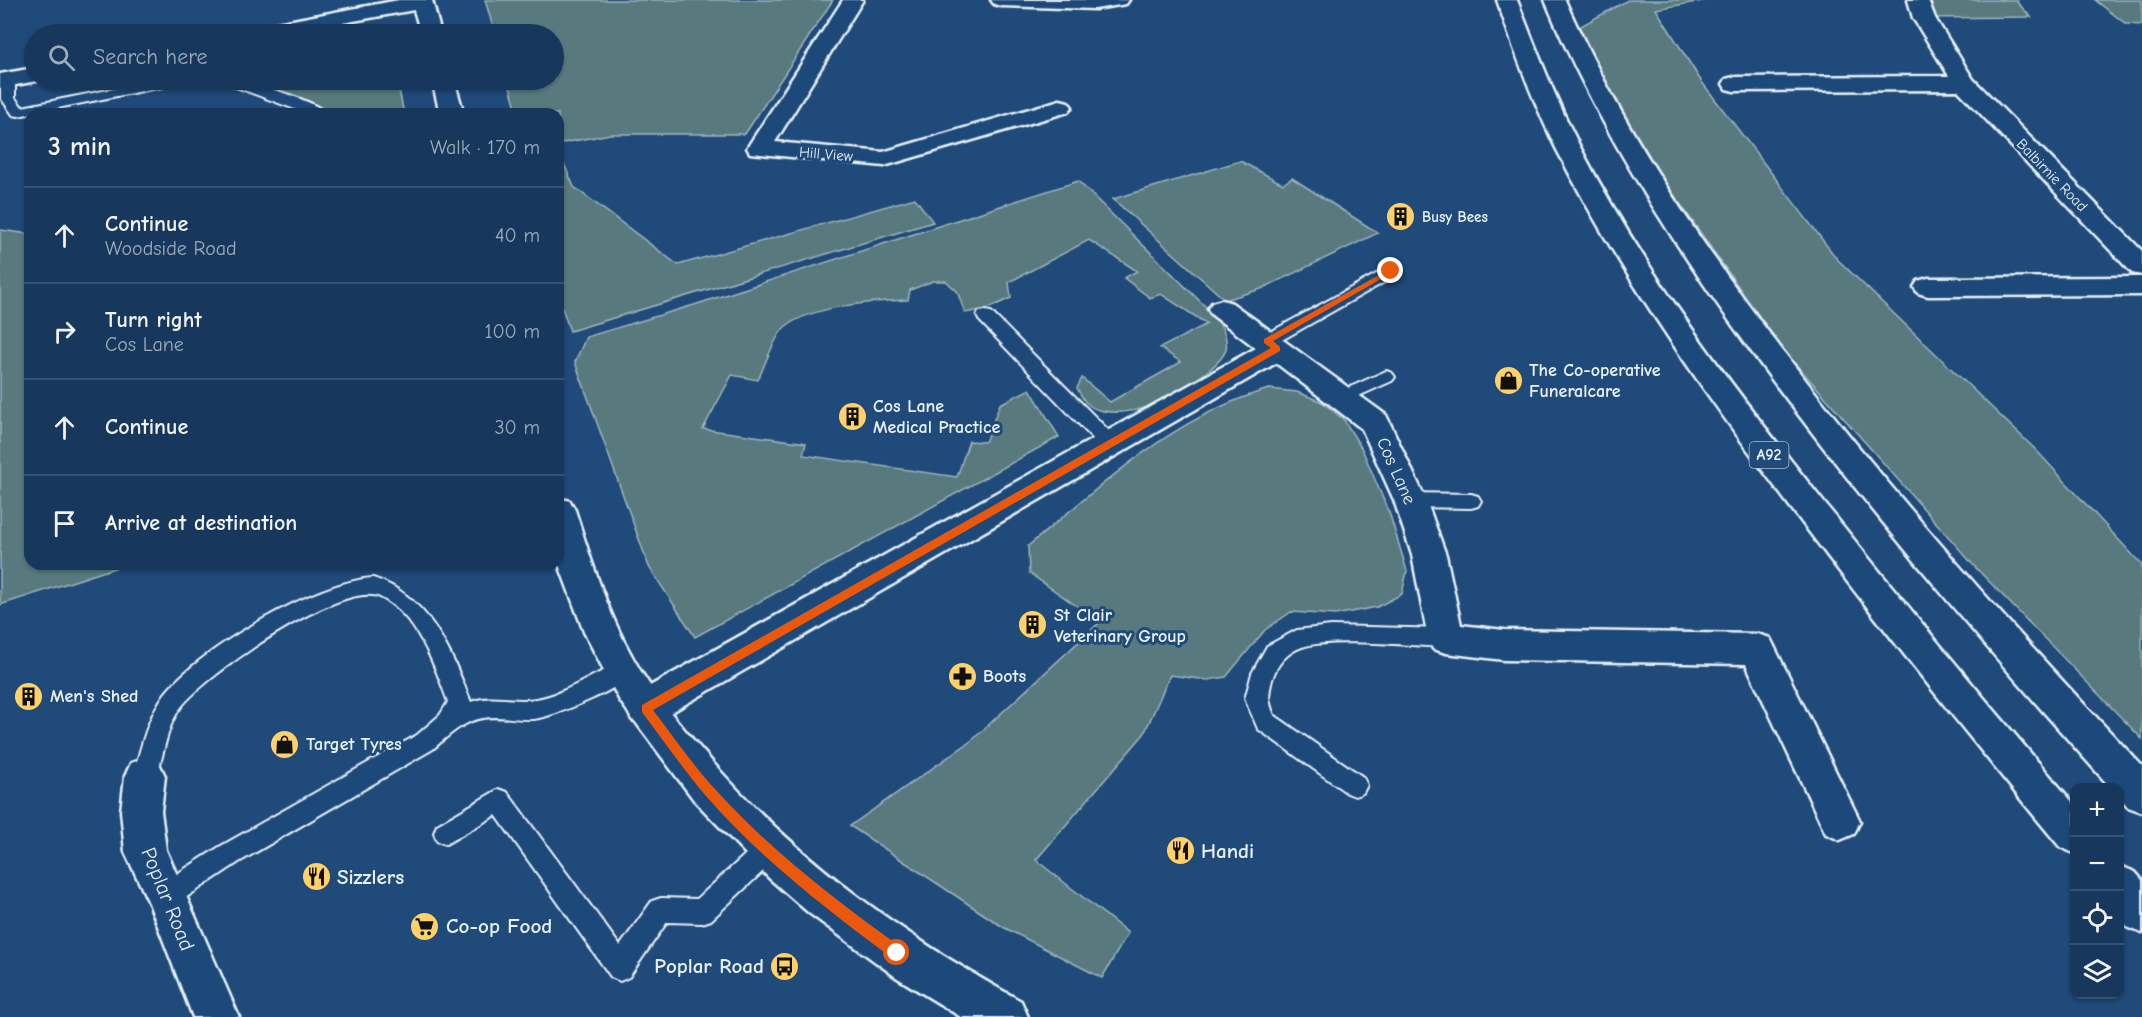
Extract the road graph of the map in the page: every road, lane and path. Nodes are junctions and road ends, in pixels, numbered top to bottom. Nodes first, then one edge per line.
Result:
1 (853, 0) edge
2 (1001, 0) edge
3 (1119, 0) edge
4 (1507, 0) edge
5 (1555, 0) edge
6 (1918, 0) edge
7 (422, 1) edge
8 (1094, 1) edge
9 (302, 24) edge
10 (428, 24) edge
11 (24, 77) edge
12 (4, 81) edge
13 (1964, 83) junction
14 (1734, 84) dead end
15 (127, 90) edge
16 (262, 90) edge
17 (446, 90) edge
18 (1060, 106) dead end
19 (38, 108) edge
20 (306, 108) edge
21 (450, 108) edge
22 (24, 111) edge
23 (2142, 267) edge
24 (1391, 271) dead end
25 (2142, 286) edge
26 (1928, 287) dead end
27 (1222, 309) dead end
28 (985, 316) dead end
29 (1272, 345) junction
30 (1386, 377) dead end
31 (1342, 397) junction
32 (1110, 444) junction
33 (1410, 500) junction
34 (1471, 501) dead end
35 (564, 528) edge
36 (1446, 638) junction
37 (622, 672) junction
38 (645, 708) junction
39 (448, 722) junction
40 (145, 776) joint
41 (1355, 785) dead end
42 (2142, 794) edge
43 (1840, 820) dead end
44 (2070, 829) edge
45 (446, 833) dead end
46 (767, 850) junction
47 (2124, 891) edge
48 (167, 895) junction
49 (2142, 912) edge
50 (216, 1017) edge
51 (1005, 1017) edge

1 - 18 main road, Hill View
2 - 8 main road
3 - 8 main road
4 - 44 main road, A92
5 - 42 main road
6 - 13 main road, Balbirnie Road
7 - 9 main road
7 - 10 main road
11 - 12 main road
12 - 22 lane
13 - 14 main road
13 - 23 main road, Balbirnie Road
15 - 19 lane
16 - 20 lane
17 - 21 main road
24 - 29 lane
25 - 26 main road
27 - 29 main road, Cos Lane
28 - 32 lane
29 - 31 main road, Cos Lane
29 - 32 main road
30 - 31 lane
31 - 33 main road, Cos Lane
32 - 38 main road
33 - 34 lane
33 - 36 main road, Cos Lane
35 - 37 main road
36 - 41 lane
36 - 43 main road
37 - 38 main road
37 - 39 lane
38 - 46 main road
39 - 40 lane
39 - 48 lane
40 - 48 main road, Poplar Road
45 - 46 lane
46 - 51 main road
47 - 49 main road
48 - 50 main road, Poplar Road

